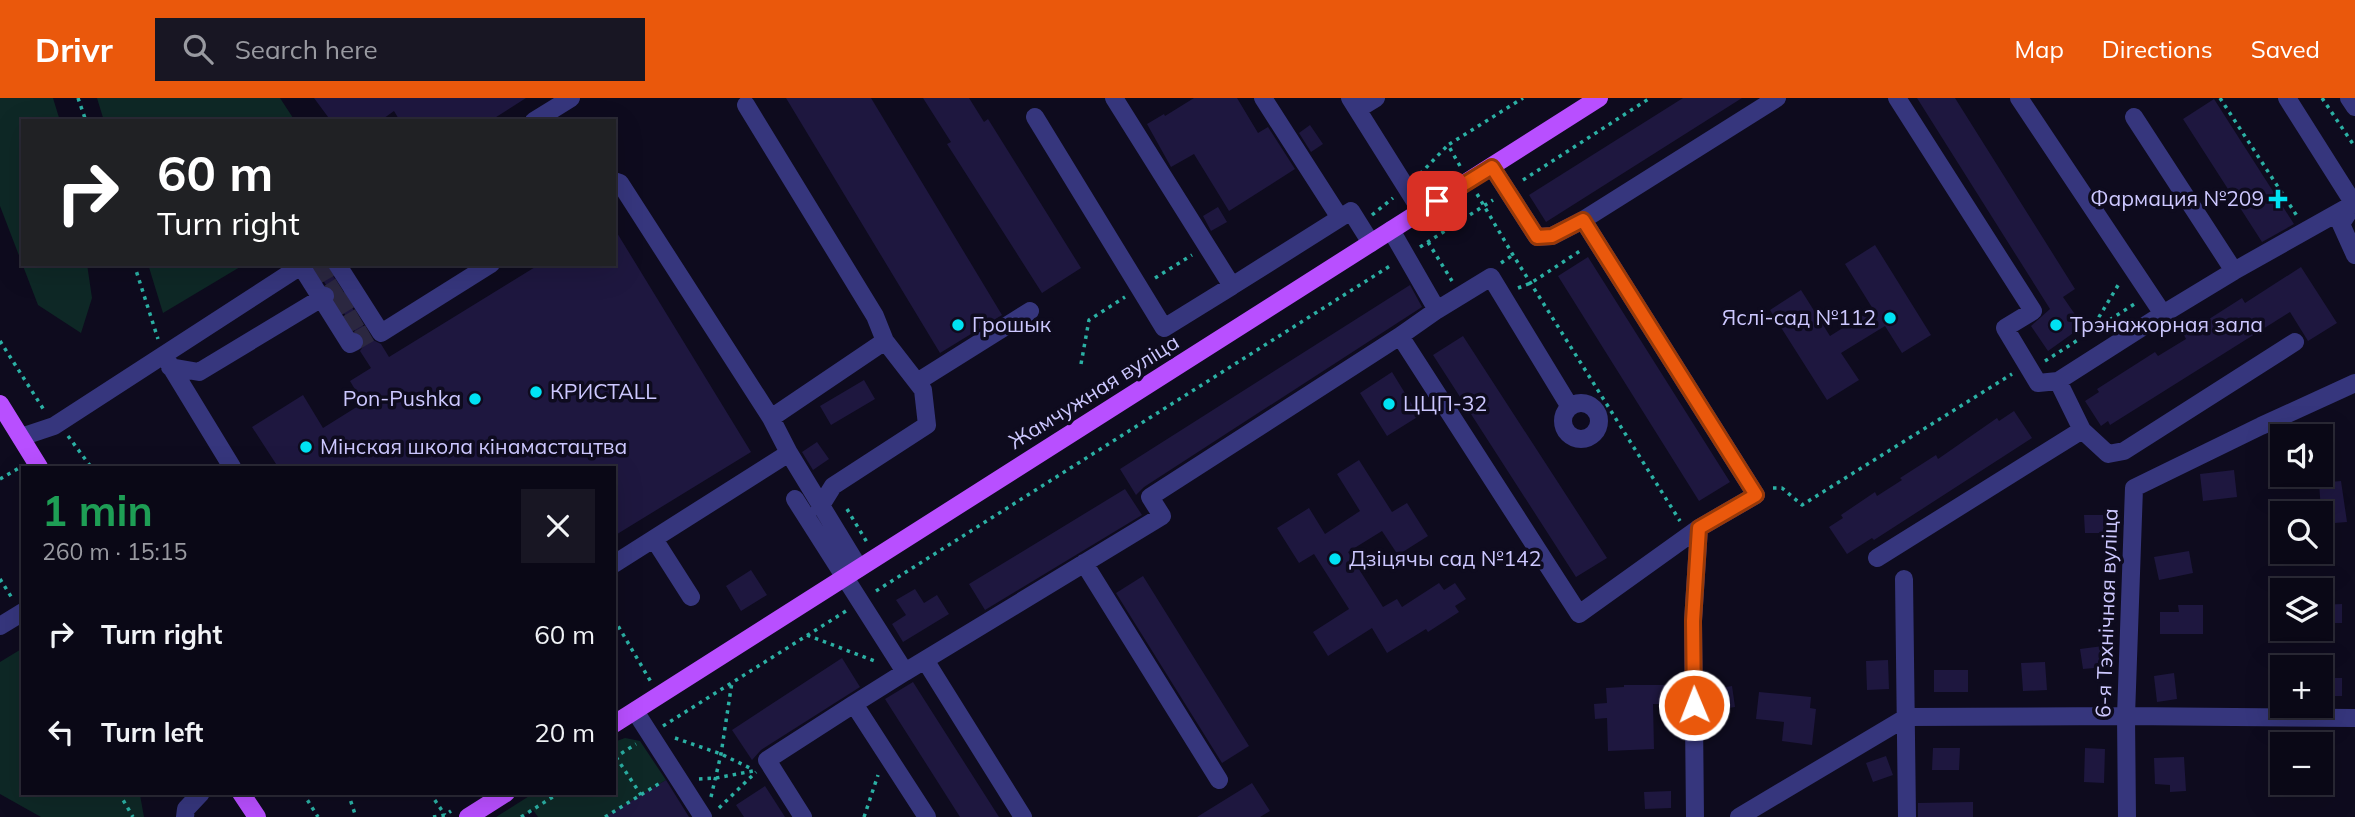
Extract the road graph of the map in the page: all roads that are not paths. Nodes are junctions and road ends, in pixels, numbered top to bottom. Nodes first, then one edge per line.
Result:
1 (571, 98) edge
2 (1114, 98) edge
3 (1263, 98) edge
4 (1376, 98) edge
5 (1599, 98) edge
6 (1777, 98) edge
7 (1897, 98) edge
8 (2019, 98) edge
9 (2287, 98) edge
10 (2349, 98) edge
11 (1354, 104) edge
12 (746, 105) dead end
13 (2355, 107) edge
14 (1035, 117) dead end
15 (2134, 117) dead end
16 (543, 118) edge
17 (1492, 167) junction
18 (616, 184) edge
19 (2354, 203) edge
20 (1421, 211) junction
21 (1340, 218) junction
22 (1583, 220) junction
23 (1391, 230) junction
24 (1371, 243) junction
25 (2355, 255) edge
26 (336, 266) edge
27 (488, 266) edge
28 (2234, 271) junction
29 (307, 272) edge
30 (1232, 286) junction
31 (327, 304) junction
32 (1437, 310) junction
33 (1030, 311) dead end
34 (2164, 314) junction
35 (346, 332) dead end
36 (1400, 337) junction
37 (885, 341) junction
38 (2295, 342) dead end
39 (167, 362) junction
40 (2058, 381) junction
41 (917, 382) junction
42 (2355, 383) edge
43 (0, 404) edge
44 (1570, 407) dead end
45 (771, 418) junction
46 (2082, 430) junction
47 (21, 437) junction
48 (789, 453) junction
49 (38, 466) edge
50 (231, 466) edge
51 (795, 499) dead end
52 (820, 507) junction
53 (1692, 528) junction
54 (654, 539) junction
55 (1877, 558) dead end
56 (616, 563) edge
57 (1084, 564) junction
58 (852, 573) junction
59 (1904, 579) dead end
60 (691, 597) dead end
61 (21, 613) edge
62 (0, 626) edge
63 (925, 660) junction
64 (905, 672) junction
65 (854, 704) junction
66 (635, 711) junction
67 (2126, 716) junction
68 (1906, 717) junction
69 (2355, 718) edge
70 (616, 723) edge
71 (1219, 780) dead end
72 (199, 795) edge
73 (242, 795) edge
74 (503, 795) edge
75 (707, 811) edge
76 (185, 817) edge
77 (257, 817) edge
78 (468, 817) edge
79 (803, 817) edge
80 (927, 817) edge
81 (1023, 817) edge
82 (1695, 817) edge
83 (1739, 817) edge
84 (1908, 817) edge
85 (2127, 817) edge

1 - 16 street
2 - 30 street
3 - 21 street
4 - 11 street
5 - 17 main road, Жамчужная вуліца
6 - 22 street
7 - 40 street
8 - 34 street
9 - 19 street
10 - 13 street
11 - 20 street
12 - 37 street
14 - 30 street
15 - 28 street
17 - 20 main road, Жамчужная вуліца
17 - 22 street
18 - 45 street
19 - 25 street
19 - 28 street
20 - 23 main road, Жамчужная вуліца
21 - 24 street
21 - 30 street
22 - 53 street
23 - 24 main road, Жамчужная вуліца
23 - 32 street
24 - 58 main road, Жамчужная вуліца
26 - 27 street
28 - 34 street
29 - 31 street
29 - 39 street
31 - 35 street
31 - 39 street
32 - 36 street
32 - 44 street
33 - 41 street
34 - 40 street
36 - 53 street
36 - 57 street
37 - 41 street
37 - 45 street
38 - 46 street
39 - 47 street
39 - 50 street
40 - 46 street
41 - 52 street
42 - 67 street, 6-я Тэхнічная вуліца
43 - 47 main road
45 - 48 street
46 - 55 street
47 - 49 main road
48 - 52 street
48 - 54 street
51 - 58 street
52 - 58 street
53 - 82 street
54 - 56 street
54 - 60 street
57 - 63 street
57 - 71 street
58 - 64 street
58 - 66 main road, Жамчужная вуліца
59 - 68 street
61 - 62 street
63 - 64 street
63 - 81 street
64 - 65 street
65 - 79 street
65 - 80 street
66 - 70 main road, Жамчужная вуліца
66 - 75 street
67 - 68 street
67 - 69 street
67 - 85 street, 6-я Тэхнічная вуліца
68 - 83 street
68 - 84 street
72 - 76 street
73 - 77 main road
74 - 78 main road

